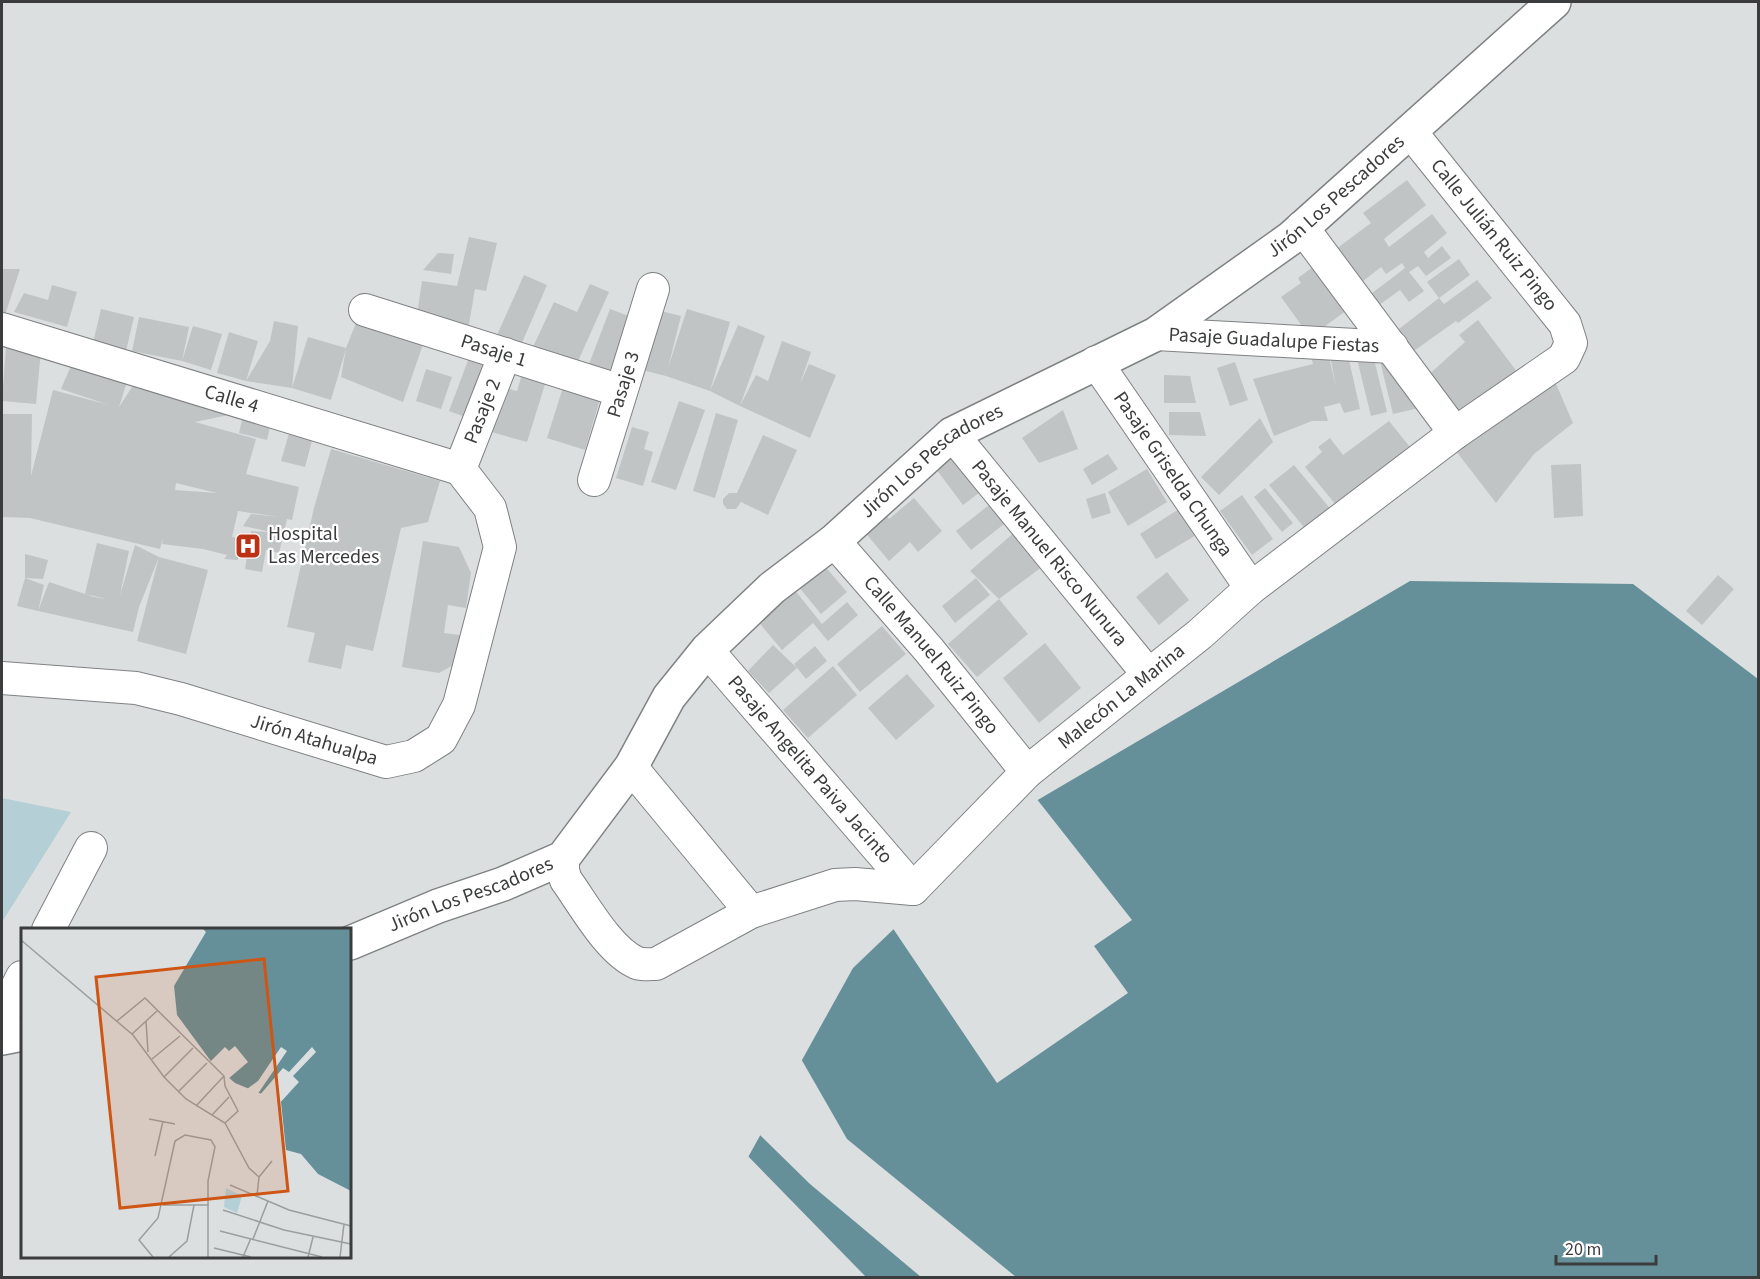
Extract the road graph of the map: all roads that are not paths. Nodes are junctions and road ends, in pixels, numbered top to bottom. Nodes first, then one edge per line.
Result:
1 (1554, 2) edge
2 (1410, 130) junction
3 (1302, 227) junction
4 (653, 289) dead end
5 (366, 310) dead end
6 (2, 329) edge
7 (1156, 334) junction
8 (1571, 343) joint
9 (1392, 347) junction
10 (505, 354) junction
11 (1096, 363) junction
12 (621, 391) junction
13 (1455, 433) junction
14 (952, 434) junction
15 (460, 469) junction
16 (594, 480) dead end
17 (834, 541) junction
18 (1251, 588) junction
19 (707, 650) junction
20 (1148, 674) junction
21 (2, 678) edge
22 (631, 767) junction
23 (1027, 772) junction
24 (91, 848) dead end
25 (563, 858) junction
26 (913, 889) junction
27 (751, 912) junction
28 (49, 928) edge
29 (351, 943) edge
30 (21, 979) edge
31 (2, 1017) edge
32 (21, 1034) edge
33 (2, 1038) edge

1 - 2 street, Jirón Los Pescadores
2 - 3 street, Jirón Los Pescadores
2 - 8 street, Calle Julián Ruiz Pingo
3 - 7 street, Jirón Los Pescadores
3 - 9 street
4 - 12 street, Pasaje 3
5 - 10 street, Pasaje 1
6 - 15 street, Calle 4
7 - 9 street, Pasaje Guadalupe Fiestas
7 - 11 street, Jirón Los Pescadores
8 - 13 street, Malecón La Marina
9 - 13 street
10 - 12 street, Pasaje 1
10 - 15 street, Pasaje 2
11 - 14 street, Jirón Los Pescadores
11 - 18 street, Pasaje Griselda Chunga
12 - 16 street, Pasaje 3
13 - 18 street, Malecón La Marina
14 - 17 street, Jirón Los Pescadores
14 - 20 street, Pasaje Manuel Risco Nunura
15 - 21 street, Jirón Atahualpa
17 - 19 street, Jirón Los Pescadores
17 - 23 street, Calle Manuel Ruiz Pingo
18 - 20 street, Malecón La Marina
19 - 22 street, Jirón Los Pescadores
19 - 26 street, Pasaje Angelita Paiva Jacinto
20 - 23 street, Malecón La Marina
22 - 25 street, Jirón Los Pescadores
22 - 27 street
23 - 26 street, Malecón La Marina
24 - 28 street
25 - 27 street
25 - 29 street, Jirón Los Pescadores
26 - 27 street
30 - 31 street
32 - 33 street

